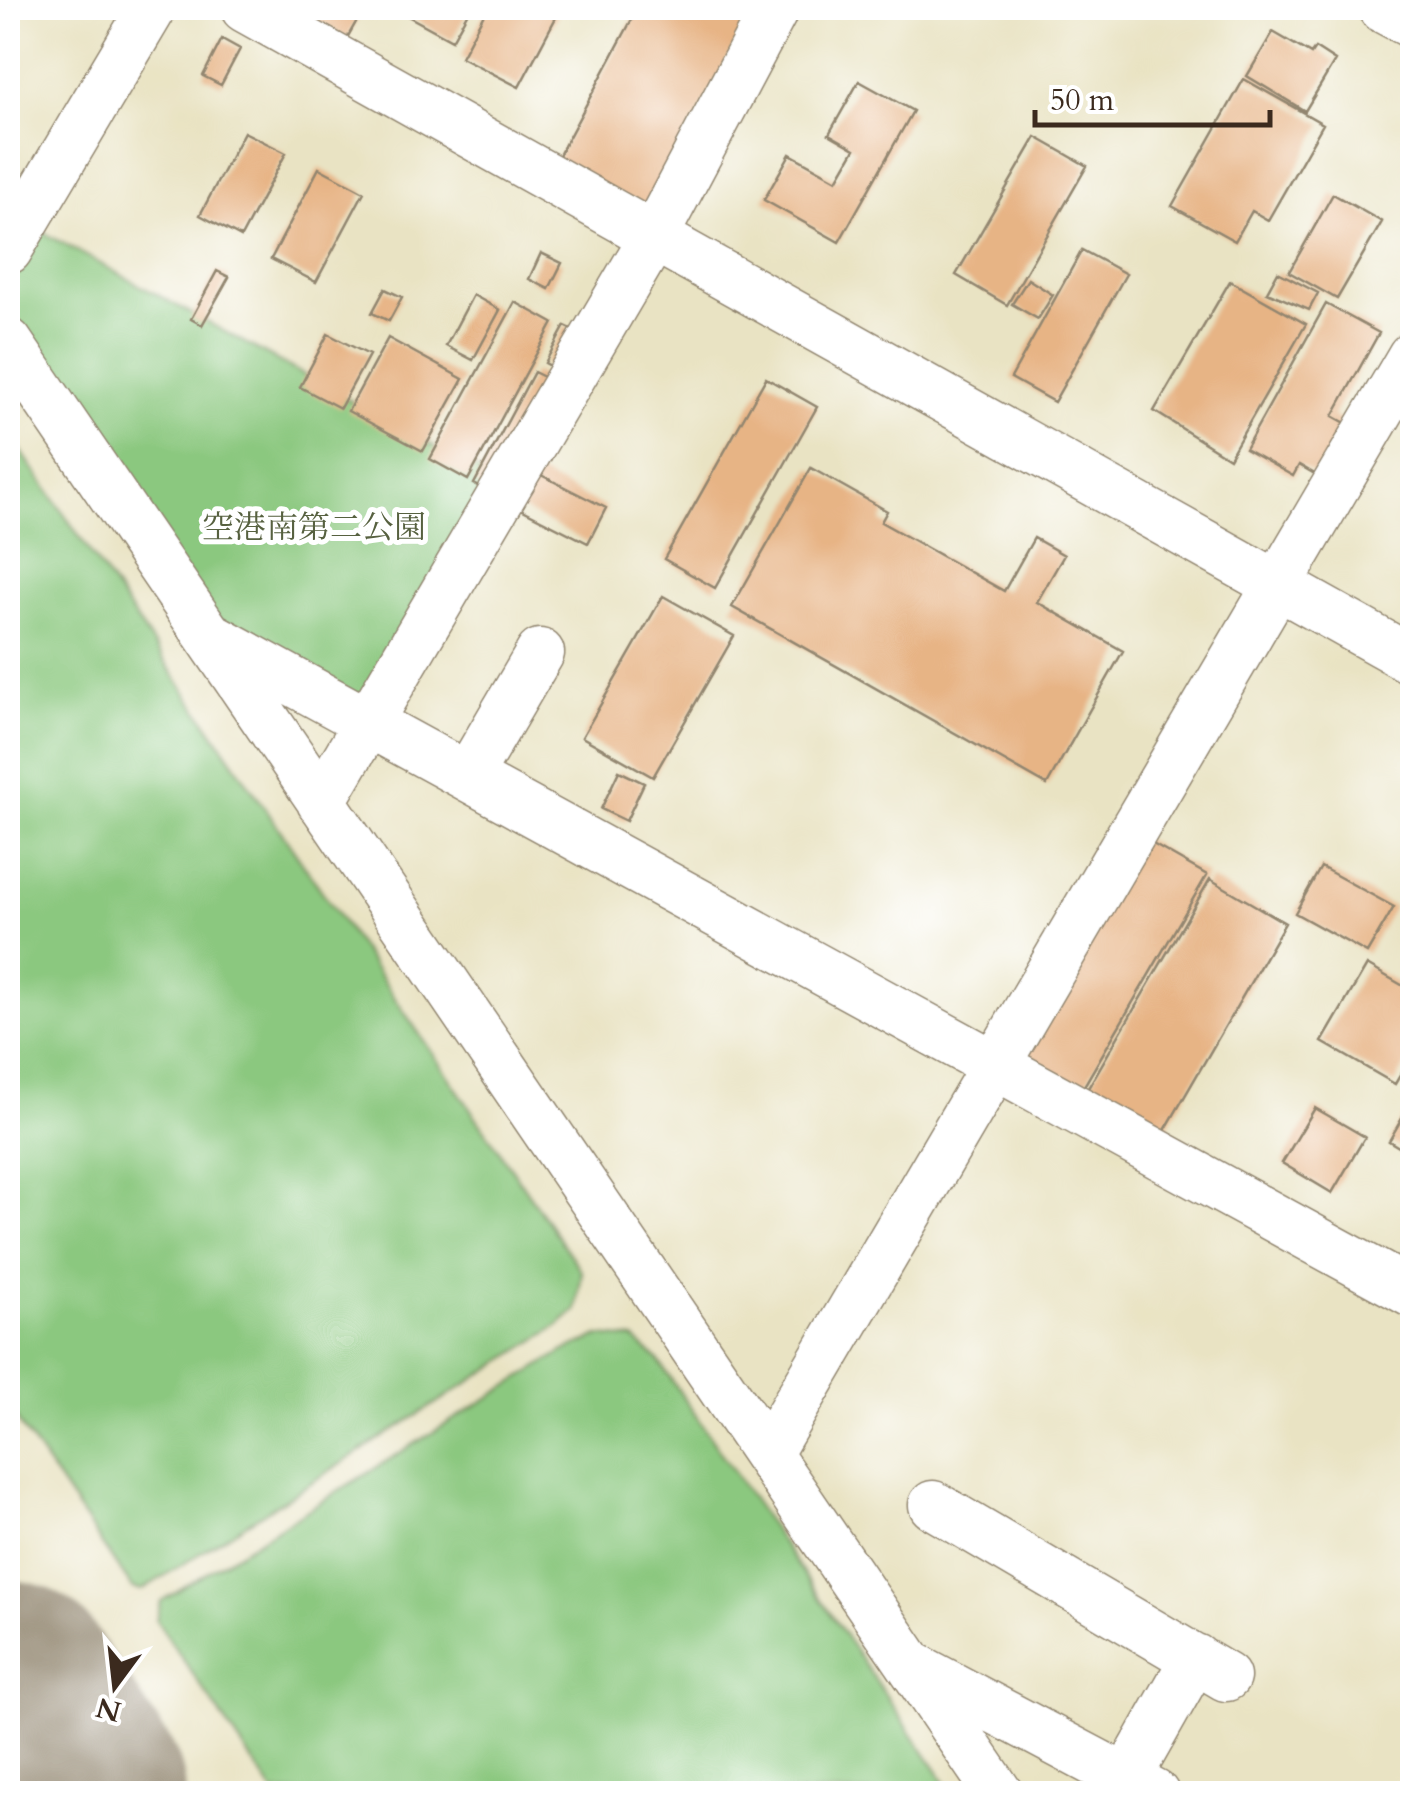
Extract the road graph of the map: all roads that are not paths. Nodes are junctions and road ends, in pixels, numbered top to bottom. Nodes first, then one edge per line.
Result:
1 (152, 8) edge
2 (246, 8) edge
3 (775, 8) edge
4 (1382, 8) edge
5 (1412, 24) edge
6 (653, 238) junction
7 (8, 250) edge
8 (8, 342) edge
9 (1412, 356) edge
10 (1276, 584) junction
11 (207, 634) junction
12 (539, 652) dead end
13 (1412, 660) edge
14 (368, 718) junction
15 (469, 774) junction
16 (321, 802) junction
17 (998, 1065) junction
18 (1412, 1293) edge
19 (767, 1454) junction
20 (933, 1505) dead end
21 (911, 1664) junction
22 (1141, 1786) edge
23 (999, 1794) edge

1 - 7 street
2 - 6 street
3 - 6 street
4 - 5 street
6 - 10 street
6 - 14 street
8 - 11 street
9 - 10 street
10 - 13 street
10 - 17 street
11 - 14 street
11 - 16 street
12 - 15 street
14 - 15 street
14 - 16 street
15 - 17 street
16 - 19 street
17 - 18 street
17 - 19 street
19 - 21 street
20 - 22 street
21 - 22 street
21 - 23 street

